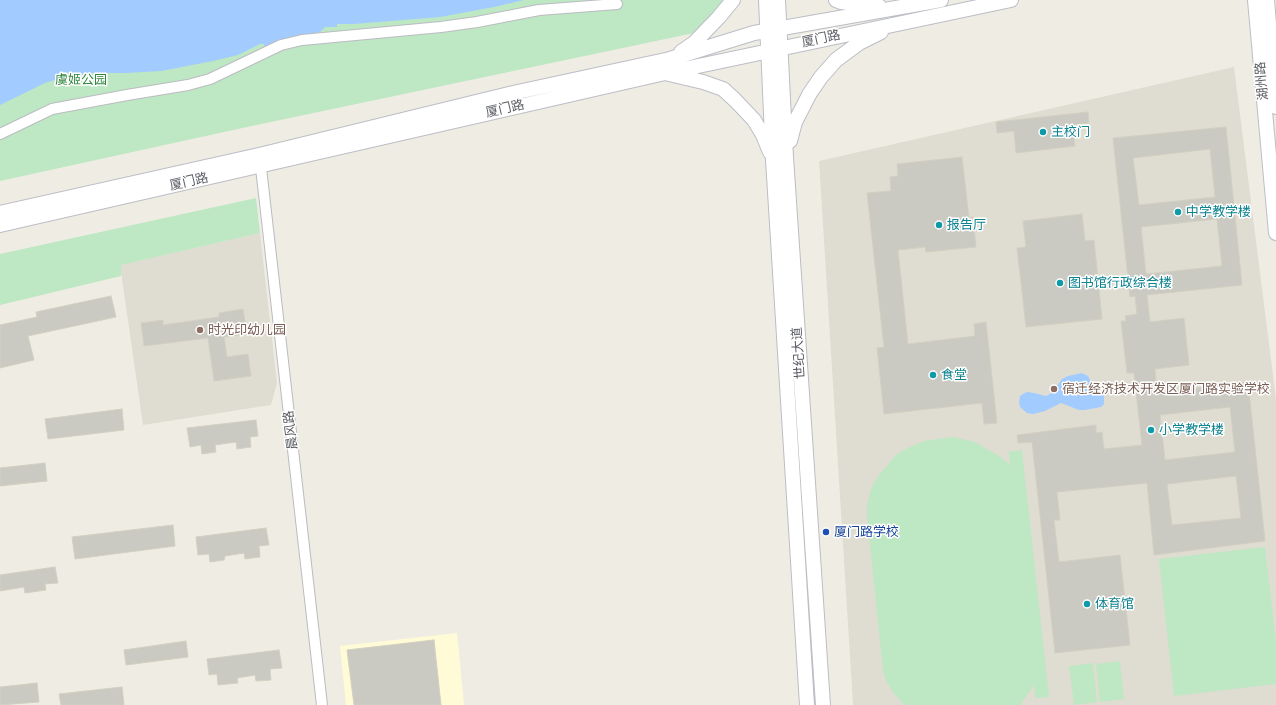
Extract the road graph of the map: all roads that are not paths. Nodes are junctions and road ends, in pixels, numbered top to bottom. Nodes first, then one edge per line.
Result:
1 (733, 0) edge
2 (766, 0) edge
3 (778, 0) edge
4 (836, 0) edge
5 (941, 0) edge
6 (1011, 0) edge
7 (1254, 0) edge
8 (1267, 0) edge
9 (617, 4) dead end
10 (910, 6) junction
11 (898, 23) junction
12 (774, 30) junction
13 (775, 49) junction
14 (670, 59) junction
15 (665, 73) junction
16 (1276, 107) edge
17 (0, 134) edge
18 (780, 158) junction
19 (260, 160) junction
20 (0, 213) edge
21 (0, 225) edge
22 (1276, 233) edge
23 (322, 705) edge
24 (807, 705) edge
25 (823, 705) edge

1 - 14 street
2 - 12 street, 世纪大道
3 - 12 street, 世纪大道
4 - 10 street
5 - 10 street, 厦门路
6 - 11 street, 厦门路
7 - 22 street, 湖州路
8 - 16 street, 湖州路
9 - 17 street
10 - 12 street, 厦门路
11 - 13 street, 厦门路
11 - 18 street
12 - 13 street, 世纪大道
12 - 14 street, 厦门路
13 - 15 street, 厦门路
13 - 18 street, 世纪大道
14 - 19 street, 厦门路
15 - 18 street
15 - 19 street, 厦门路
18 - 24 street, 世纪大道
18 - 25 street, 世纪大道
19 - 20 street, 厦门路
19 - 21 street, 厦门路
19 - 23 street, 晨风路

